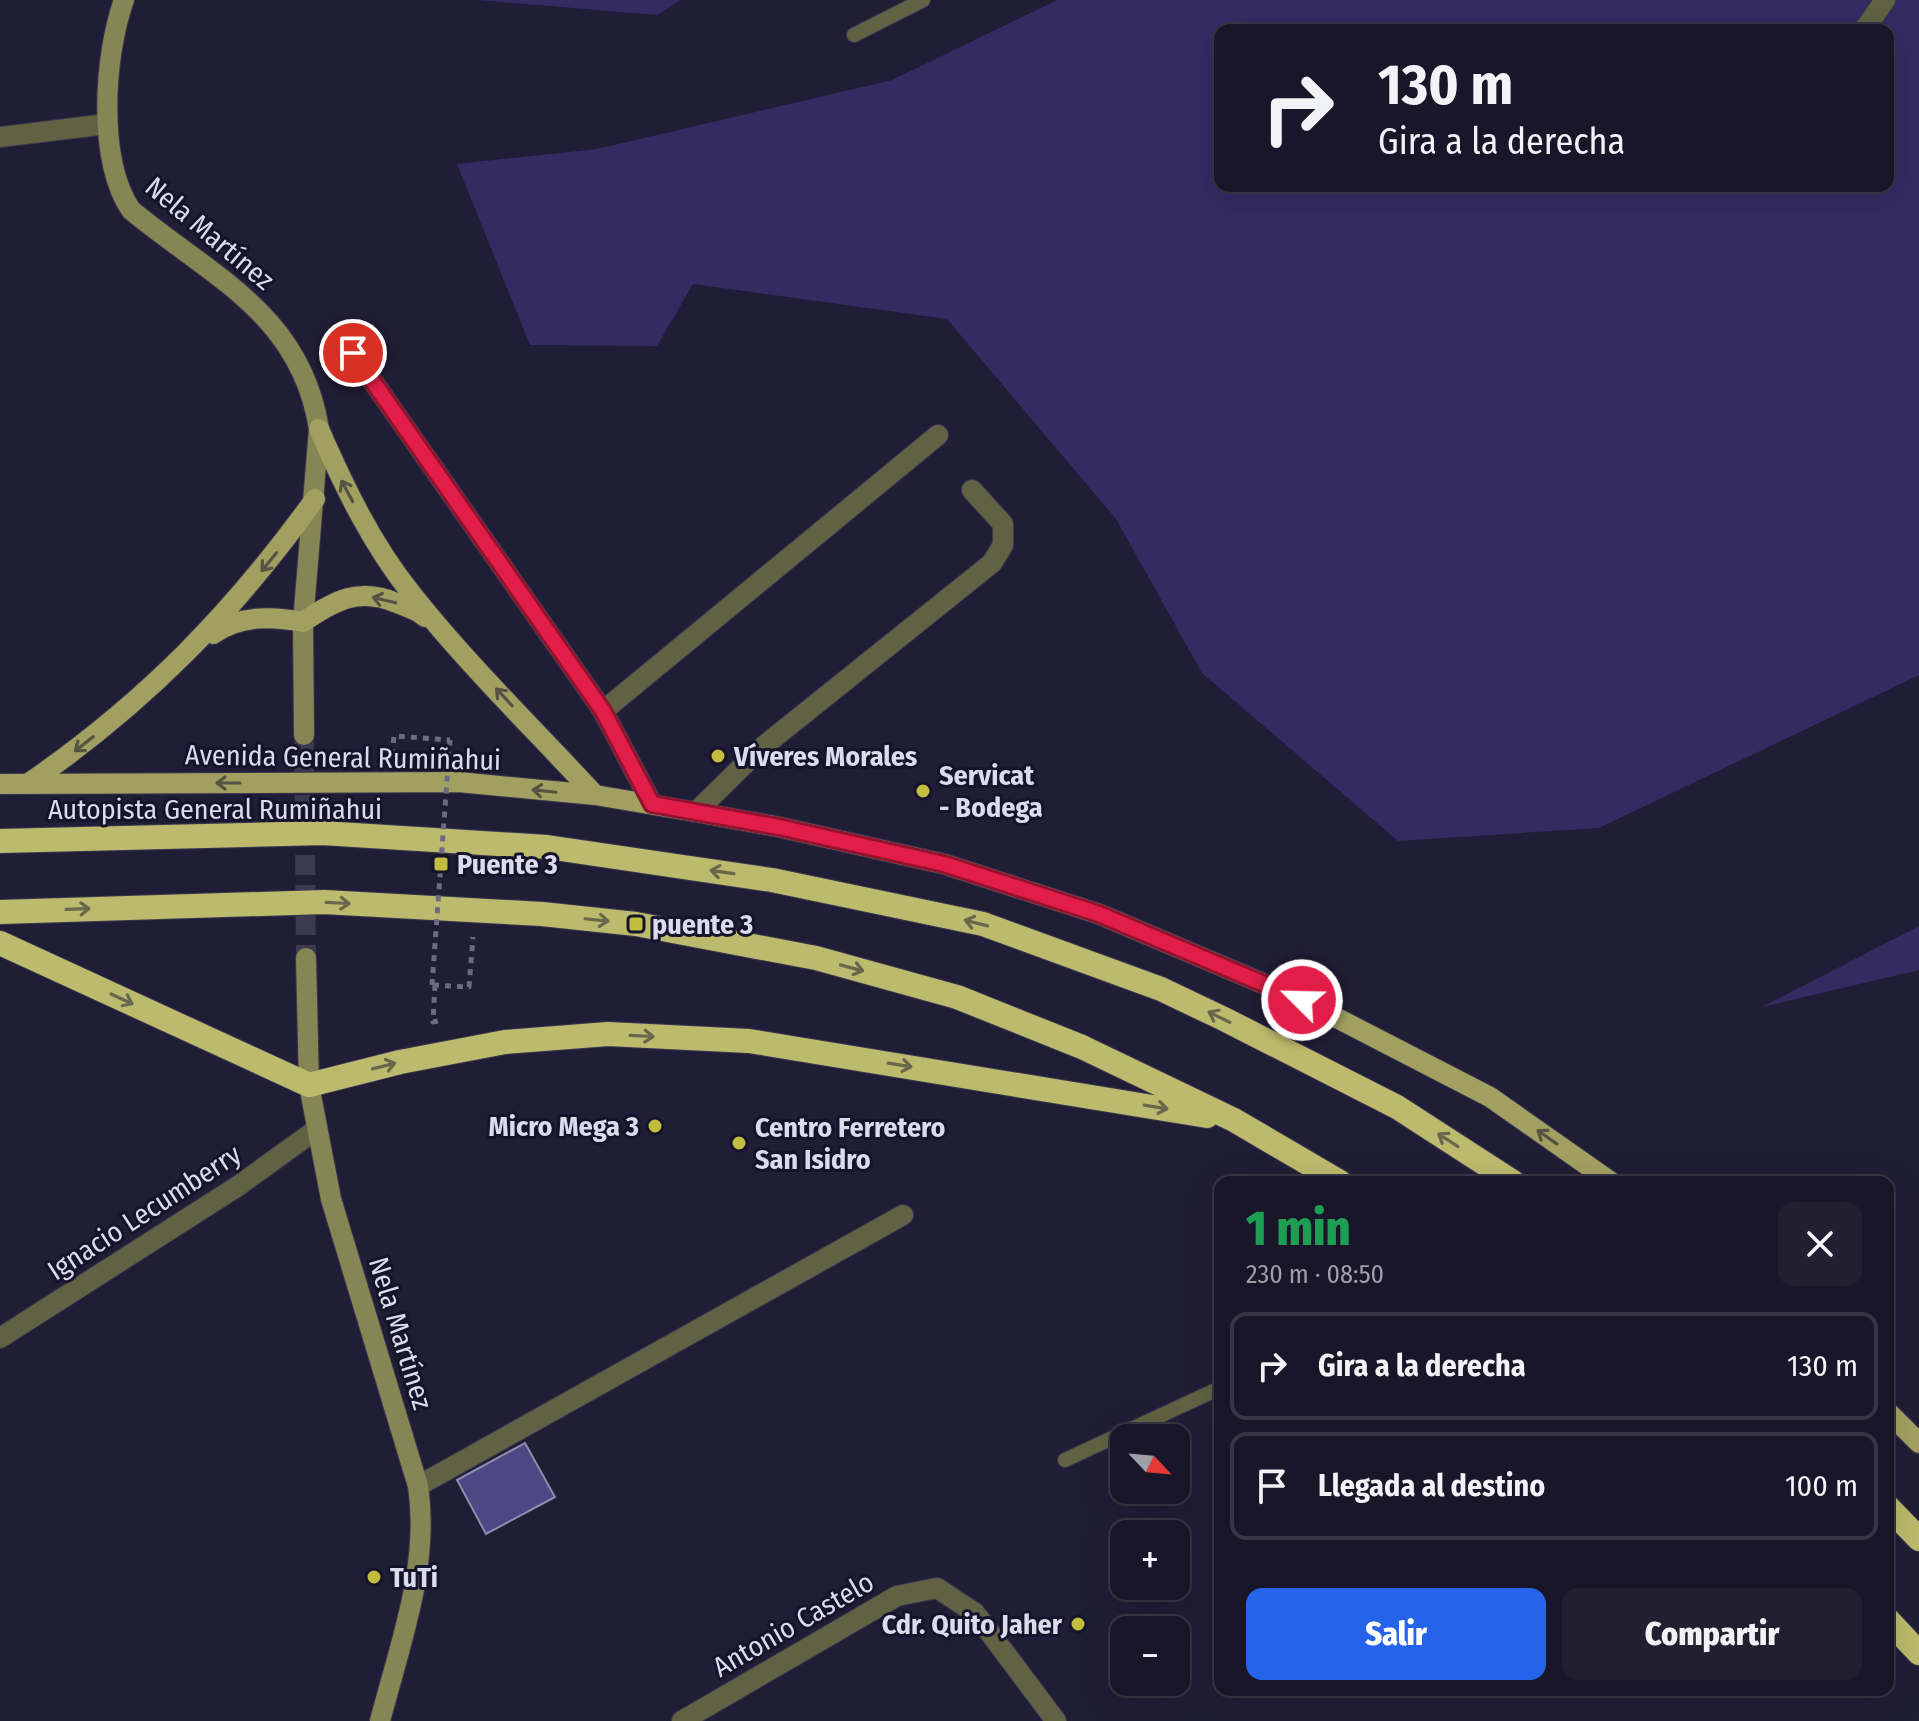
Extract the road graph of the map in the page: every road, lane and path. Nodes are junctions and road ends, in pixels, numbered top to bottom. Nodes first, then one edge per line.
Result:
1 (124, 0) edge
2 (923, 0) edge
3 (1885, 0) edge
4 (1868, 24) edge
5 (854, 35) dead end
6 (107, 124) junction
7 (0, 137) edge
8 (353, 353) dead end
9 (319, 429) junction
10 (938, 435) dead end
11 (972, 490) dead end
12 (315, 499) junction
13 (303, 622) junction
14 (449, 639) junction
15 (194, 647) junction
16 (603, 711) junction
17 (304, 735) tunnel mouth
18 (394, 736) dead end
19 (29, 783) junction
20 (0, 784) edge
21 (595, 795) junction
22 (652, 804) junction
23 (696, 812) junction
24 (0, 841) edge
25 (476, 911) junction
26 (0, 912) edge
27 (0, 943) edge
28 (306, 958) tunnel mouth
29 (435, 985) junction
30 (433, 1004) dead end
31 (309, 1085) junction
32 (1234, 1120) junction
33 (317, 1129) junction
34 (1330, 1176) edge
35 (1504, 1176) edge
36 (1602, 1176) edge
37 (903, 1215) dead end
38 (0, 1338) edge
39 (1214, 1391) edge
40 (1894, 1418) edge
41 (1919, 1443) edge
42 (1065, 1460) dead end
43 (418, 1486) junction
44 (1894, 1513) edge
45 (1919, 1539) edge
46 (1894, 1626) edge
47 (1919, 1653) edge
48 (380, 1721) edge
49 (682, 1721) edge
50 (1056, 1721) edge

1 - 6 main road, Nela Martínez
2 - 5 lane
3 - 4 street
6 - 7 street
6 - 9 main road, Nela Martínez
8 - 16 street
9 - 12 main road, Nela Martínez
14 -> 9 main road
10 - 16 street
11 - 23 street
12 - 13 main road, Nela Martínez
12 -> 15 main road
14 -> 13 main road
13 - 15 main road
13 - 17 main road, Nela Martínez
21 -> 14 main road
15 -> 19 main road
16 - 22 street
18 - 29 path, bridge
19 - 20 main road, Avenida General Rumiñahui
21 -> 19 main road, Avenida General Rumiñahui
21 - 22 main road, Avenida General Rumiñahui
22 - 23 main road, Avenida General Rumiñahui
36 -> 23 main road, Avenida General Rumiñahui
35 -> 24 highway, Autopista General Rumiñahui
26 -> 25 highway
25 - 29 path
25 -> 32 highway
27 -> 31 highway
28 - 31 main road, Nela Martínez
29 - 30 path
31 -> 32 highway
31 - 33 main road, Nela Martínez
32 - 34 highway
33 - 38 street, Ignacio Lecumberry
33 - 43 main road, Nela Martínez
37 - 43 street
39 - 42 lane
40 - 41 main road
43 - 48 main road, Nela Martínez
44 - 45 highway
46 - 47 highway
49 - 50 street, Antonio Castelo

